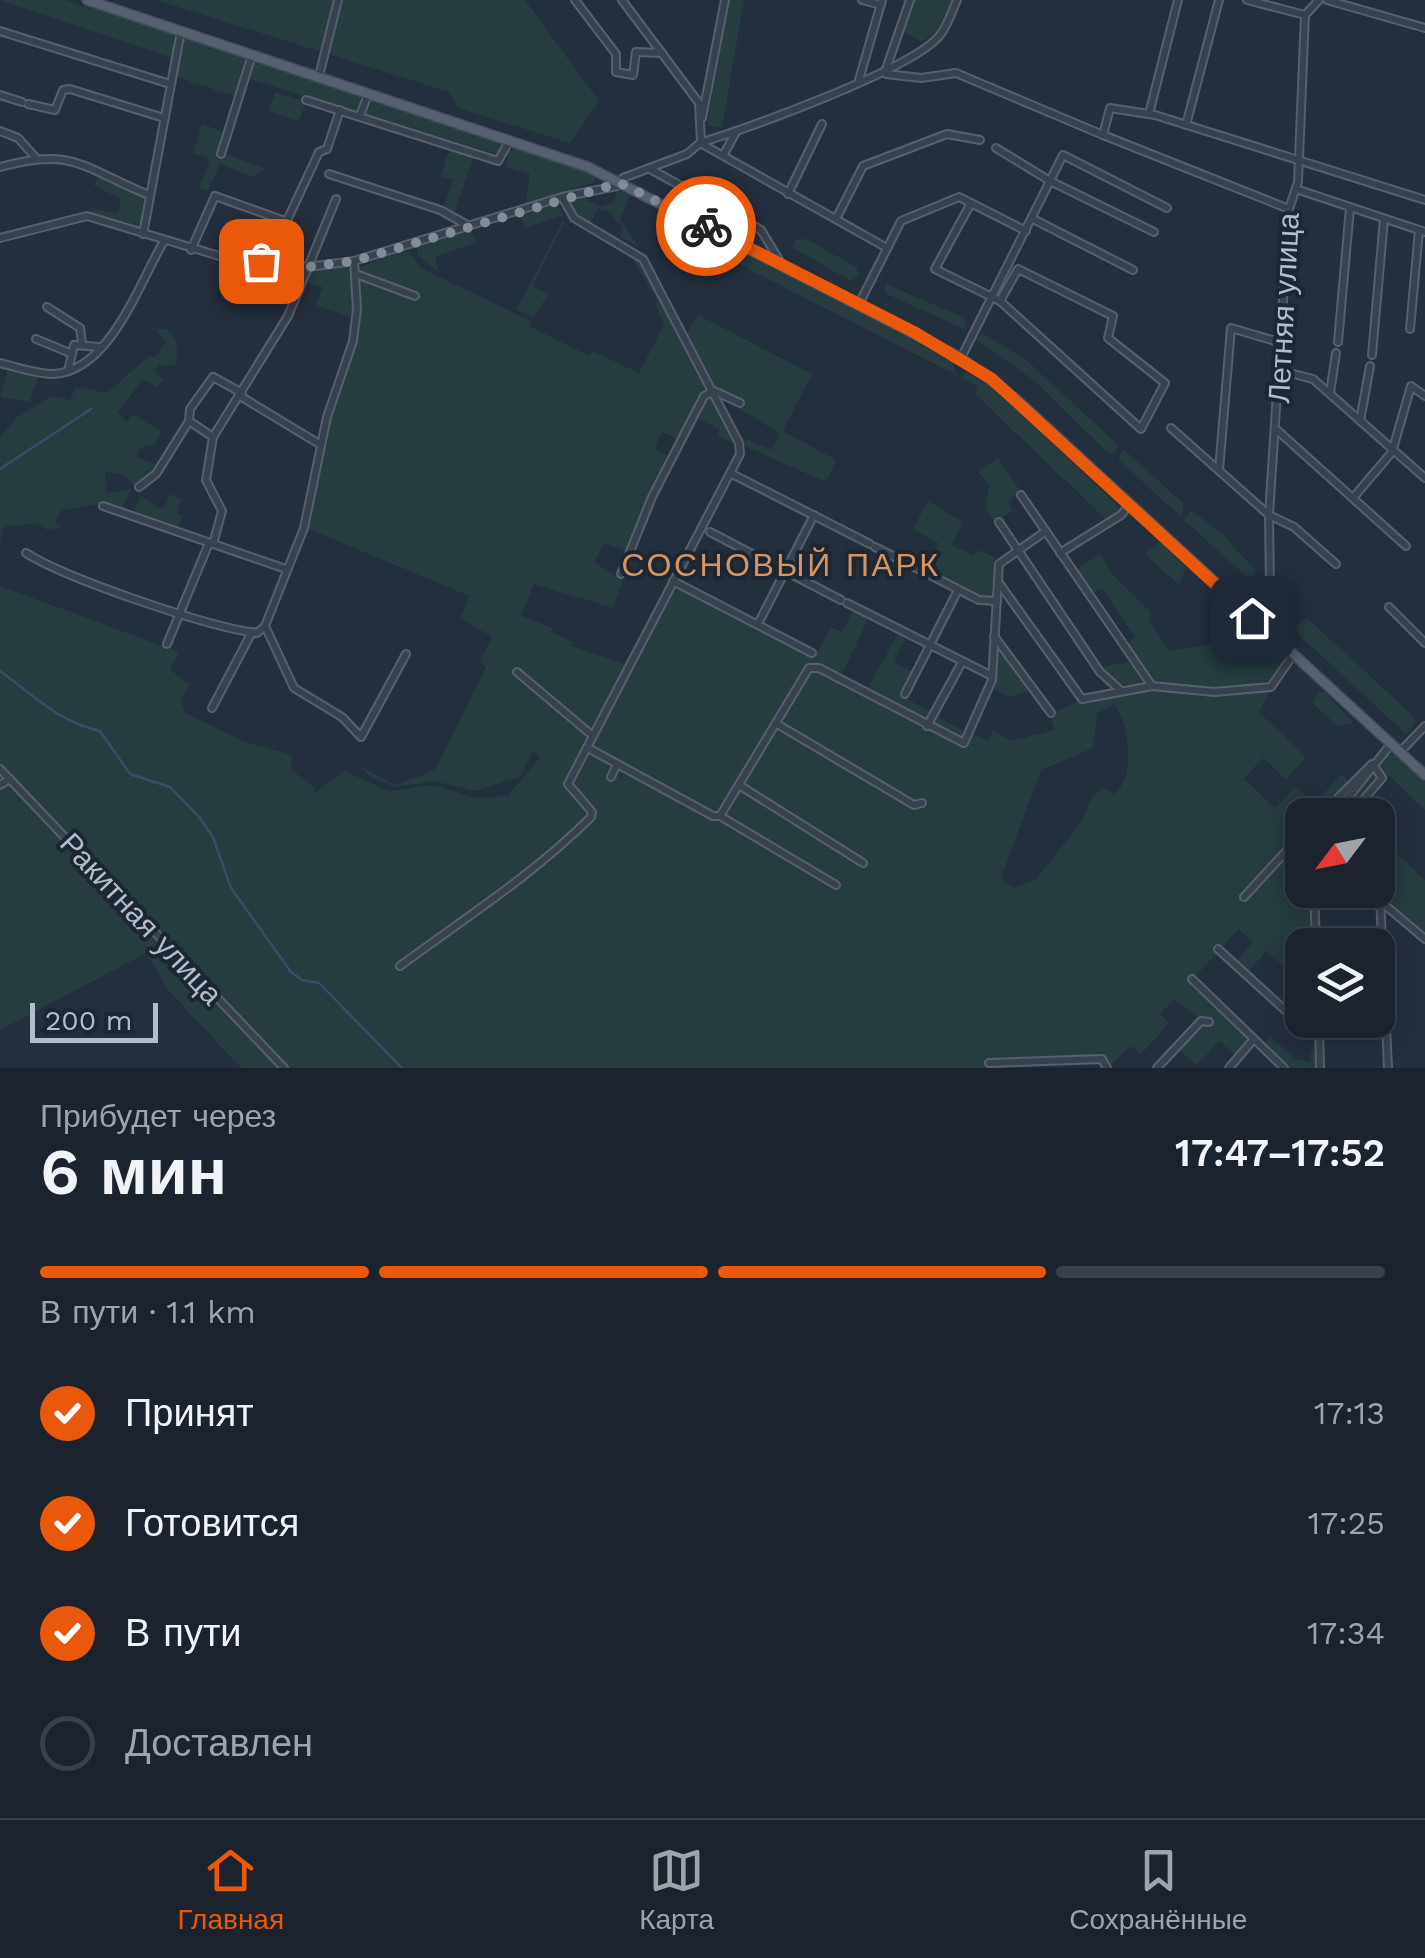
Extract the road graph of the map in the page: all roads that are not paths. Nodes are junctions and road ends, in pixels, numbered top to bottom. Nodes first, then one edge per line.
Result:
1 (87, 0) edge
2 (338, 0) edge
3 (575, 0) edge
4 (622, 0) edge
5 (725, 0) edge
6 (862, 0) edge
7 (910, 0) edge
8 (958, 0) edge
9 (1178, 0) edge
10 (1219, 0) edge
11 (1247, 0) edge
12 (1319, 0) edge
13 (1327, 0) edge
14 (882, 2) edge
15 (1305, 15) junction
16 (1425, 28) edge
17 (181, 30) junction
18 (0, 31) edge
19 (662, 53) junction
20 (252, 54) junction
21 (884, 74) junction
22 (319, 76) junction
23 (859, 80) junction
24 (170, 84) junction
25 (369, 93) junction
26 (0, 94) edge
27 (306, 100) dead end
28 (340, 110) junction
29 (1149, 114) junction
30 (360, 116) junction
31 (164, 118) junction
32 (702, 119) junction
33 (822, 124) dead end
34 (1186, 125) junction
35 (0, 131) edge
36 (736, 132) junction
37 (1103, 135) junction
38 (511, 139) junction
39 (980, 140) dead end
40 (700, 144) junction
41 (996, 148) dead end
42 (222, 154) dead end
43 (724, 154) junction
44 (36, 158) junction
45 (1300, 160) junction
46 (0, 168) edge
47 (650, 169) junction
48 (597, 172) junction
49 (329, 174) dead end
50 (1050, 182) junction
51 (620, 183) junction
52 (597, 188) junction
53 (1295, 189) junction
54 (788, 194) junction
55 (149, 195) junction
56 (562, 197) junction
57 (336, 199) dead end
58 (1425, 200) edge
59 (971, 203) junction
60 (1166, 208) dead end
61 (1288, 208) junction
62 (1350, 208) junction
63 (1384, 218) junction
64 (836, 219) junction
65 (1033, 219) junction
66 (285, 221) junction
67 (470, 226) junction
68 (1026, 231) junction
69 (1422, 231) edge
70 (1154, 232) dead end
71 (142, 234) junction
72 (0, 238) edge
73 (164, 242) junction
74 (887, 248) junction
75 (190, 250) junction
76 (354, 261) junction
77 (1009, 264) junction
78 (261, 265) junction
79 (782, 265) junction
80 (308, 267) junction
81 (1018, 269) junction
82 (1133, 270) dead end
83 (356, 274) junction
84 (415, 296) dead end
85 (990, 298) junction
86 (1000, 301) junction
87 (859, 304) junction
88 (47, 307) dead end
89 (1410, 329) dead end
90 (36, 339) dead end
91 (1338, 342) dead end
92 (82, 343) junction
93 (1282, 343) junction
94 (100, 348) junction
95 (70, 353) junction
96 (1336, 353) dead end
97 (1372, 355) dead end
98 (961, 358) junction
99 (0, 363) edge
100 (1370, 366) dead end
101 (1278, 370) junction
102 (68, 371) junction
103 (710, 392) junction
104 (241, 394) junction
105 (1330, 394) junction
106 (1425, 396) edge
107 (740, 402) dead end
108 (190, 421) junction
109 (1360, 421) junction
110 (1171, 428) dead end
111 (1277, 430) junction
112 (213, 437) junction
113 (321, 444) junction
114 (1392, 452) junction
115 (1219, 471) junction
116 (732, 474) junction
117 (1425, 478) edge
118 (138, 487) dead end
119 (1021, 495) dead end
120 (1352, 498) junction
121 (1130, 504) junction
122 (103, 506) dead end
123 (814, 515) junction
124 (1269, 516) junction
125 (999, 522) dead end
126 (1046, 531) junction
127 (710, 532) dead end
128 (211, 544) junction
129 (1406, 546) dead end
130 (1018, 548) junction
131 (26, 553) dead end
132 (1060, 554) junction
133 (1336, 564) dead end
134 (286, 569) junction
135 (786, 571) junction
136 (621, 574) dead end
137 (998, 582) junction
138 (671, 585) junction
139 (958, 590) junction
140 (997, 601) junction
141 (1389, 607) dead end
142 (182, 613) junction
143 (1249, 616) junction
144 (758, 624) junction
145 (265, 626) junction
146 (252, 632) junction
147 (994, 636) junction
148 (1425, 643) edge
149 (167, 644) dead end
150 (930, 646) junction
151 (812, 653) dead end
152 (406, 654) dead end
153 (1293, 655) junction
154 (961, 664) junction
155 (517, 672) dead end
156 (990, 674) junction
157 (1152, 686) junction
158 (1119, 690) junction
159 (906, 694) dead end
160 (212, 708) dead end
161 (1051, 713) dead end
162 (777, 724) junction
163 (928, 726) junction
164 (1425, 726) edge
165 (594, 736) junction
166 (1390, 744) junction
167 (588, 748) junction
168 (1400, 752) junction
169 (617, 764) junction
170 (1373, 764) junction
171 (0, 768) edge
172 (1425, 776) edge
173 (612, 777) dead end
174 (10, 779) junction
175 (0, 785) edge
176 (739, 785) junction
177 (1338, 798) edge
178 (1347, 798) edge
179 (1365, 798) edge
180 (922, 803) dead end
181 (720, 816) junction
182 (1285, 852) edge
183 (864, 864) dead end
184 (836, 885) dead end
185 (1244, 897) dead end
186 (1380, 908) edge
187 (1387, 908) edge
188 (1425, 939) edge
189 (1218, 949) dead end
190 (400, 966) dead end
191 (1192, 979) dead end
192 (1285, 1011) edge
193 (1209, 1022) dead end
194 (1320, 1038) edge
195 (1253, 1040) junction
196 (989, 1063) dead end
197 (1006, 1065) edge
198 (1107, 1065) edge
199 (1055, 1066) edge
200 (284, 1068) edge
201 (1157, 1068) edge
202 (1228, 1068) edge
203 (1284, 1068) edge
204 (1320, 1068) edge
205 (1388, 1068) edge

1 - 17 main road
2 - 22 street
3 - 19 street
4 - 19 street
5 - 32 street
6 - 14 street
7 - 21 street
8 - 21 street
9 - 29 street
10 - 34 street
11 - 15 street
12 - 15 street
13 - 16 street
14 - 23 street
15 - 45 street, Летняя улица
17 - 20 main road
17 - 24 street
18 - 24 street
19 - 32 street
20 - 22 main road
20 - 42 street
21 - 23 street
21 - 37 street
22 - 25 main road
23 - 36 street
24 - 31 street
25 - 30 street
25 - 38 main road
26 - 31 street
27 - 28 street
28 - 30 street
28 - 66 street
29 - 34 street
29 - 37 street
30 - 38 street
31 - 55 street
32 - 40 street
33 - 54 street
34 - 45 street
35 - 44 street
36 - 40 street
36 - 43 street
37 - 61 street
38 - 48 main road
39 - 64 street
40 - 43 street
40 - 47 street
41 - 50 street
43 - 54 street
44 - 46 street
44 - 55 street
45 - 53 street, Летняя улица
45 - 58 street
47 - 51 street
47 - 79 street
48 - 51 main road
48 - 52 street
49 - 67 street
50 - 60 street
50 - 65 street
50 - 70 street
51 - 52 street
51 - 79 main road
52 - 56 street
53 - 61 street, Летняя улица
53 - 62 street
54 - 64 street
55 - 71 street
56 - 67 street
56 - 103 street
57 - 80 street
59 - 68 street
59 - 74 street
59 - 85 street
61 - 93 street, Летняя улица
62 - 63 street
62 - 91 street
63 - 69 street
63 - 97 street
64 - 74 street
65 - 68 street
65 - 82 street
66 - 75 street
66 - 78 street
67 - 76 street
68 - 77 street
69 - 89 street
71 - 72 street
71 - 73 street
73 - 75 street
73 - 94 street
74 - 87 street
75 - 78 street
76 - 80 street
76 - 83 street
77 - 81 street
77 - 85 street
78 - 80 street
79 - 87 main road
80 - 104 street
81 - 86 street
81 - 86 street
83 - 84 street
83 - 113 street
85 - 86 street
85 - 98 street
87 - 98 main road
88 - 92 street
90 - 95 street
92 - 94 street
92 - 95 street
93 - 101 street, Летняя улица
93 - 115 street
94 - 102 street
95 - 102 street
96 - 105 street
98 - 121 main road
99 - 102 street
100 - 109 street
101 - 105 street
101 - 111 street, Летняя улица
103 - 107 street
103 - 116 street
103 - 136 street
104 - 108 street
104 - 112 street
104 - 113 street
105 - 109 street
106 - 114 street
108 - 112 street
108 - 118 street
109 - 114 street
110 - 115 street
111 - 120 street
111 - 124 street, Летняя улица
112 - 128 street
113 - 134 street
114 - 117 street
114 - 120 street
115 - 124 street
116 - 123 street
116 - 138 street
119 - 126 street
120 - 129 street
121 - 132 street
121 - 143 main road
122 - 128 street
123 - 135 street
123 - 139 street
124 - 133 street
124 - 143 street, Летняя улица
125 - 130 street
126 - 130 street
126 - 132 street
127 - 135 street
128 - 134 street
128 - 142 street
130 - 137 street
130 - 158 street
131 - 142 street
132 - 157 street
134 - 145 street
135 - 144 street
135 - 150 street
137 - 140 street
137 - 158 street
138 - 144 street
138 - 165 street
139 - 140 street
139 - 150 street
140 - 147 street
141 - 148 street
142 - 146 street
142 - 149 street
143 - 153 main road
144 - 151 street
145 - 146 street
145 - 152 street
146 - 160 street
147 - 156 street
147 - 161 street
150 - 154 street
150 - 159 street
153 - 157 street
153 - 166 main road
154 - 156 street
154 - 163 street
155 - 165 street
156 - 163 street
157 - 158 street
162 - 163 street
162 - 176 street
162 - 180 street
164 - 168 street
165 - 167 street
166 - 168 main road
166 - 170 street
167 - 169 street
167 - 190 street
168 - 172 main road
169 - 173 street
169 - 181 street
170 - 177 street
170 - 178 street
170 - 179 street
171 - 174 street, Ракитная улица
174 - 175 street
174 - 200 street, Ракитная улица
176 - 181 street
176 - 183 street
181 - 184 street
182 - 185 street
186 - 205 street
187 - 188 street
189 - 192 street
191 - 195 street
193 - 201 street
194 - 204 street
195 - 202 street
195 - 203 street
196 - 197 street
197 - 199 street
198 - 199 street

